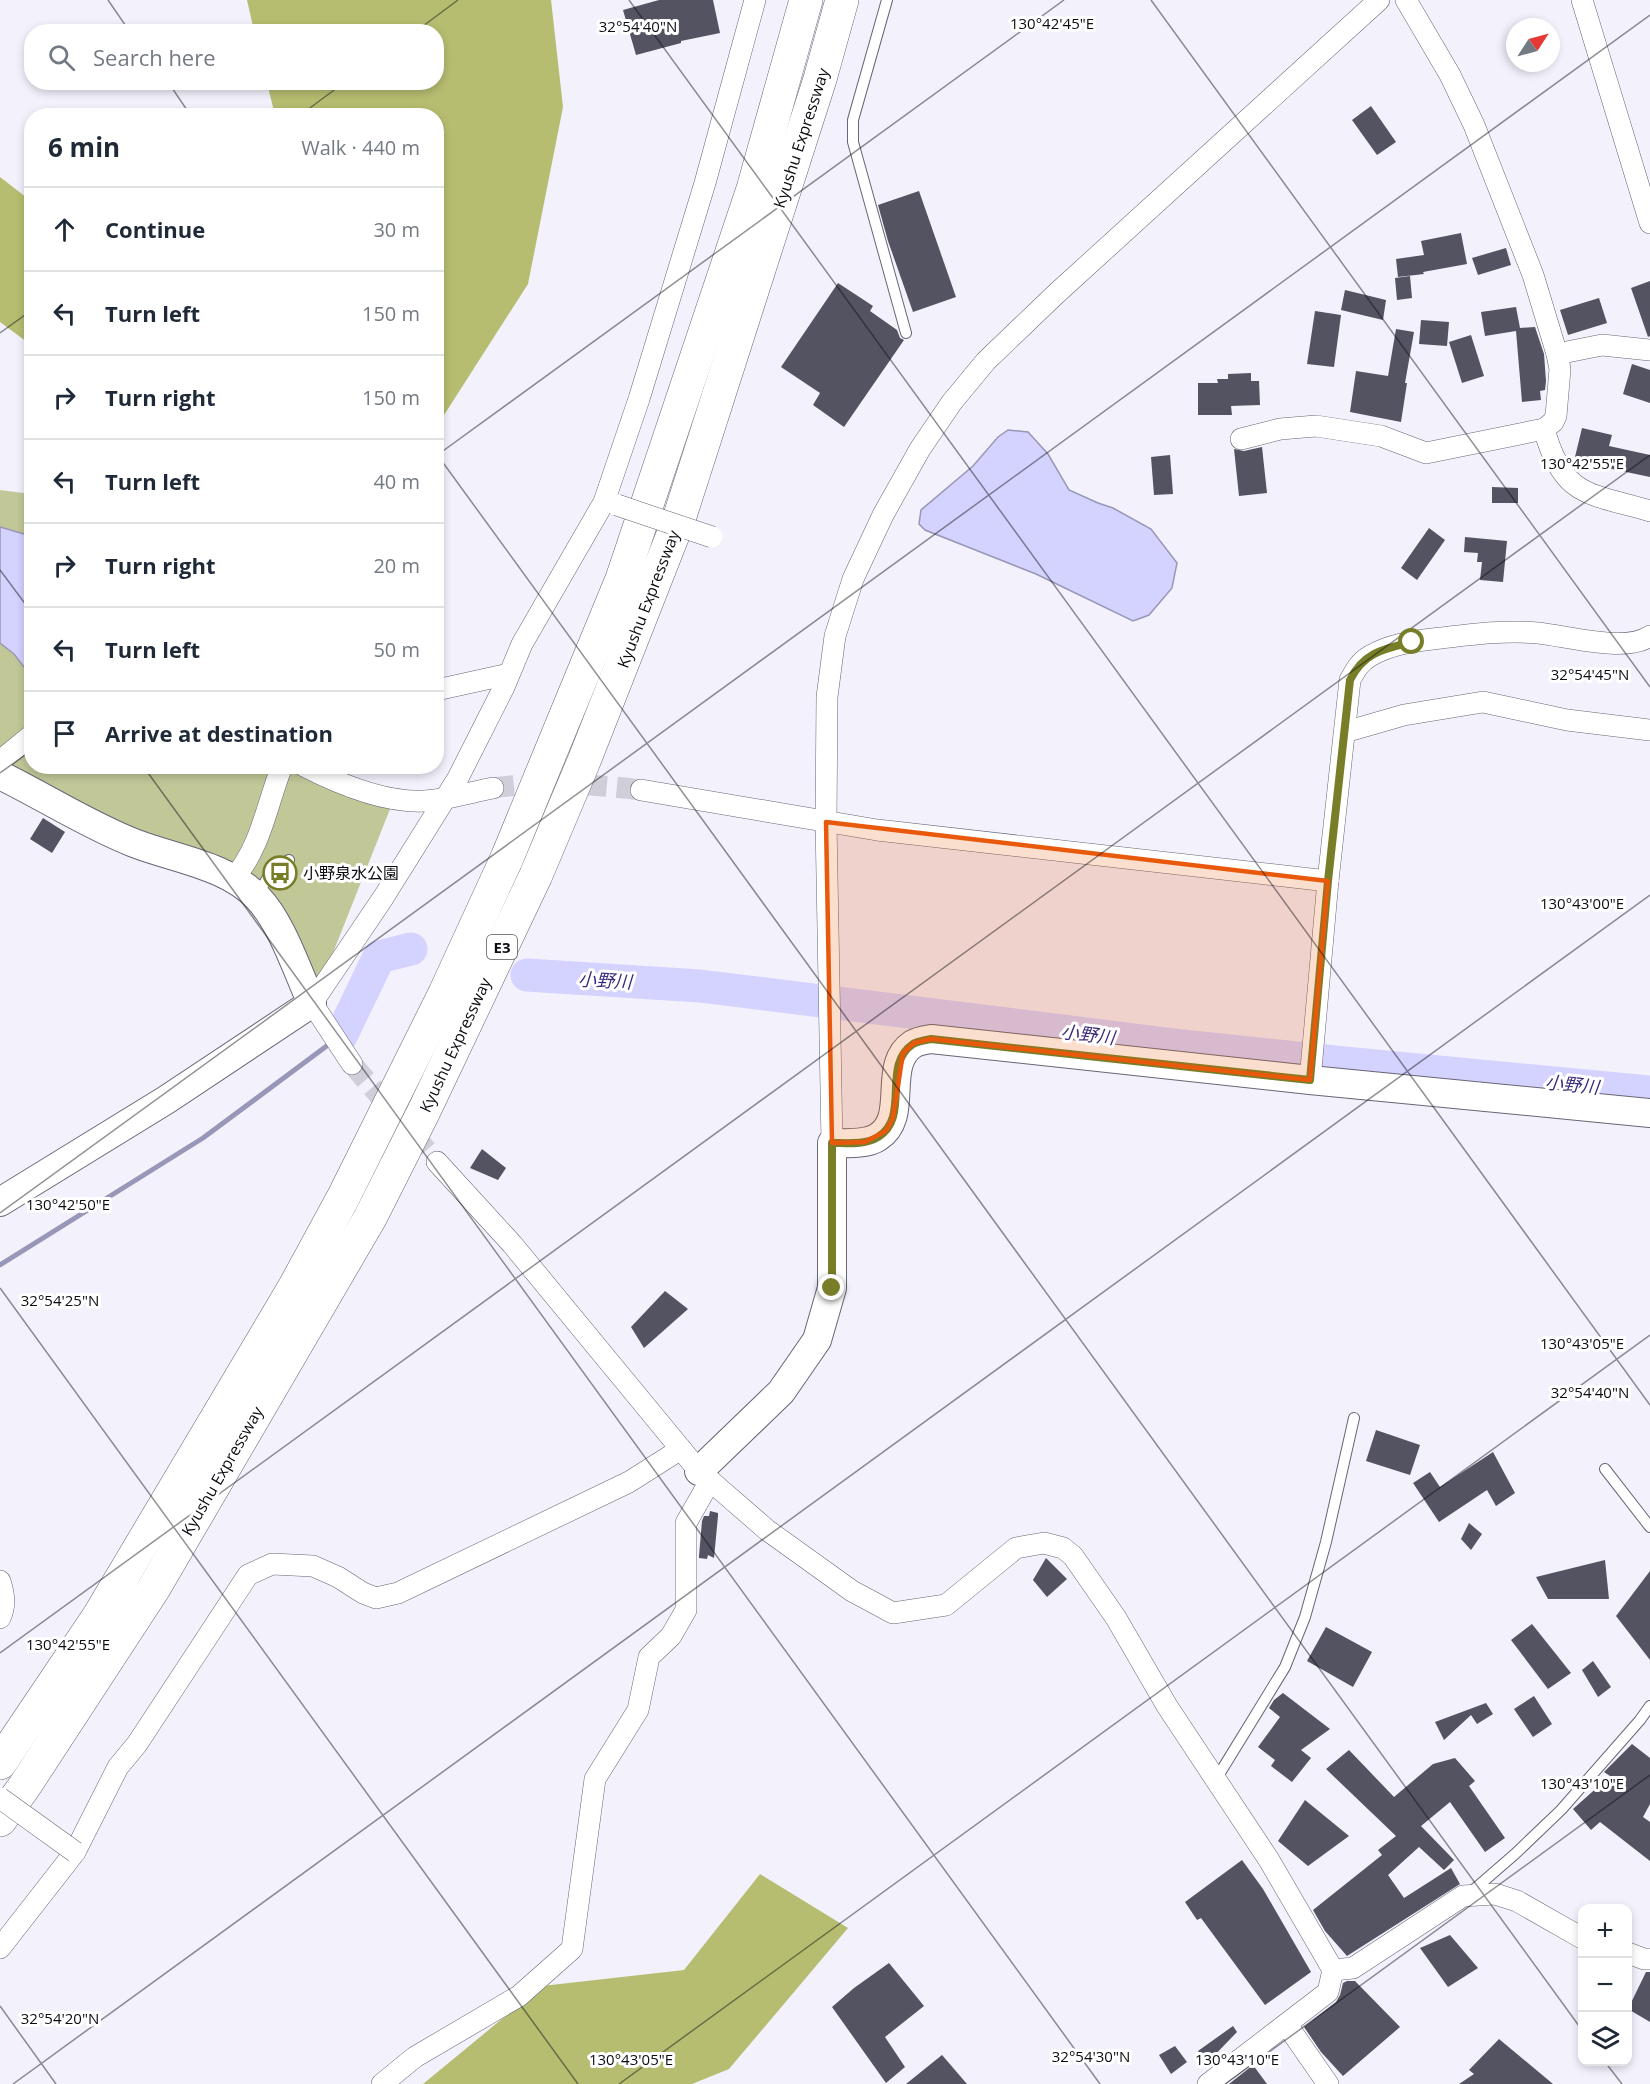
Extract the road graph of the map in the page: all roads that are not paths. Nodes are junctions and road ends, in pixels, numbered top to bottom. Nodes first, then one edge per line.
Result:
1 (755, 0) edge
2 (806, 0) edge
3 (842, 0) edge
4 (887, 0) edge
5 (1379, 0) edge
6 (1406, 0) edge
7 (1582, 0) edge
8 (1650, 223) edge
9 (906, 333) dead end
10 (1650, 350) edge
11 (1557, 354) junction
12 (1544, 429) junction
13 (1240, 440) dead end
14 (611, 503) junction
15 (1650, 511) edge
16 (712, 537) dead end
17 (1650, 636) edge
18 (510, 674) junction
19 (444, 687) edge
20 (1650, 730) edge
21 (1345, 732) junction
22 (24, 742) edge
23 (0, 761) edge
24 (279, 774) edge
25 (322, 774) edge
26 (0, 775) edge
27 (493, 788) tunnel mouth
28 (641, 790) tunnel mouth
29 (446, 797) junction
30 (826, 822) junction
31 (289, 860) dead end
32 (234, 879) junction
33 (1328, 881) junction
34 (257, 897) junction
35 (317, 1012) junction
36 (352, 1064) tunnel mouth
37 (1310, 1074) junction
38 (1650, 1113) edge
39 (832, 1143) junction
40 (437, 1162) tunnel mouth
41 (0, 1202) edge
42 (1354, 1418) dead end
43 (681, 1449) junction
44 (1605, 1468) dead end
45 (705, 1476) junction
46 (1650, 1527) edge
47 (0, 1581) edge
48 (0, 1618) edge
49 (1650, 1706) edge
50 (0, 1763) edge
51 (1215, 1781) junction
52 (0, 1798) edge
53 (0, 1820) edge
54 (75, 1852) junction
55 (1467, 1896) junction
56 (1578, 1936) edge
57 (0, 1948) edge
58 (1632, 1954) edge
59 (1650, 1959) edge
60 (1334, 1970) junction
61 (1287, 2025) junction
62 (382, 2084) edge
63 (1208, 2084) edge
64 (1329, 2084) edge

1 - 14 street
2 - 50 highway, Kyushu Expressway / E3
3 - 53 highway, Kyushu Expressway / E3
4 - 9 lane
5 - 30 street
6 - 11 street
7 - 8 street
10 - 11 street
11 - 12 street
12 - 13 street
12 - 15 street
14 - 16 street, bridge
14 - 18 street
17 - 21 street
18 - 19 street
18 - 29 street
20 - 21 street
21 - 33 street
22 - 23 street
24 - 32 street
25 - 29 street
26 - 32 street
27 - 29 street
28 - 30 street
29 - 35 street
30 - 33 street
30 - 39 street
31 - 34 lane
32 - 34 street
33 - 37 street
34 - 35 street
35 - 36 street
35 - 41 street
37 - 38 street
37 - 39 street
39 - 45 street
40 - 43 street
42 - 51 lane
43 - 45 street
43 - 54 street
44 - 46 lane
45 - 51 street
45 - 62 street
47 - 48 street
49 - 55 lane
51 - 60 street
52 - 54 street, bridge
54 - 57 street
55 - 56 street
55 - 60 street
58 - 59 street
60 - 61 street
61 - 63 street
61 - 64 street

